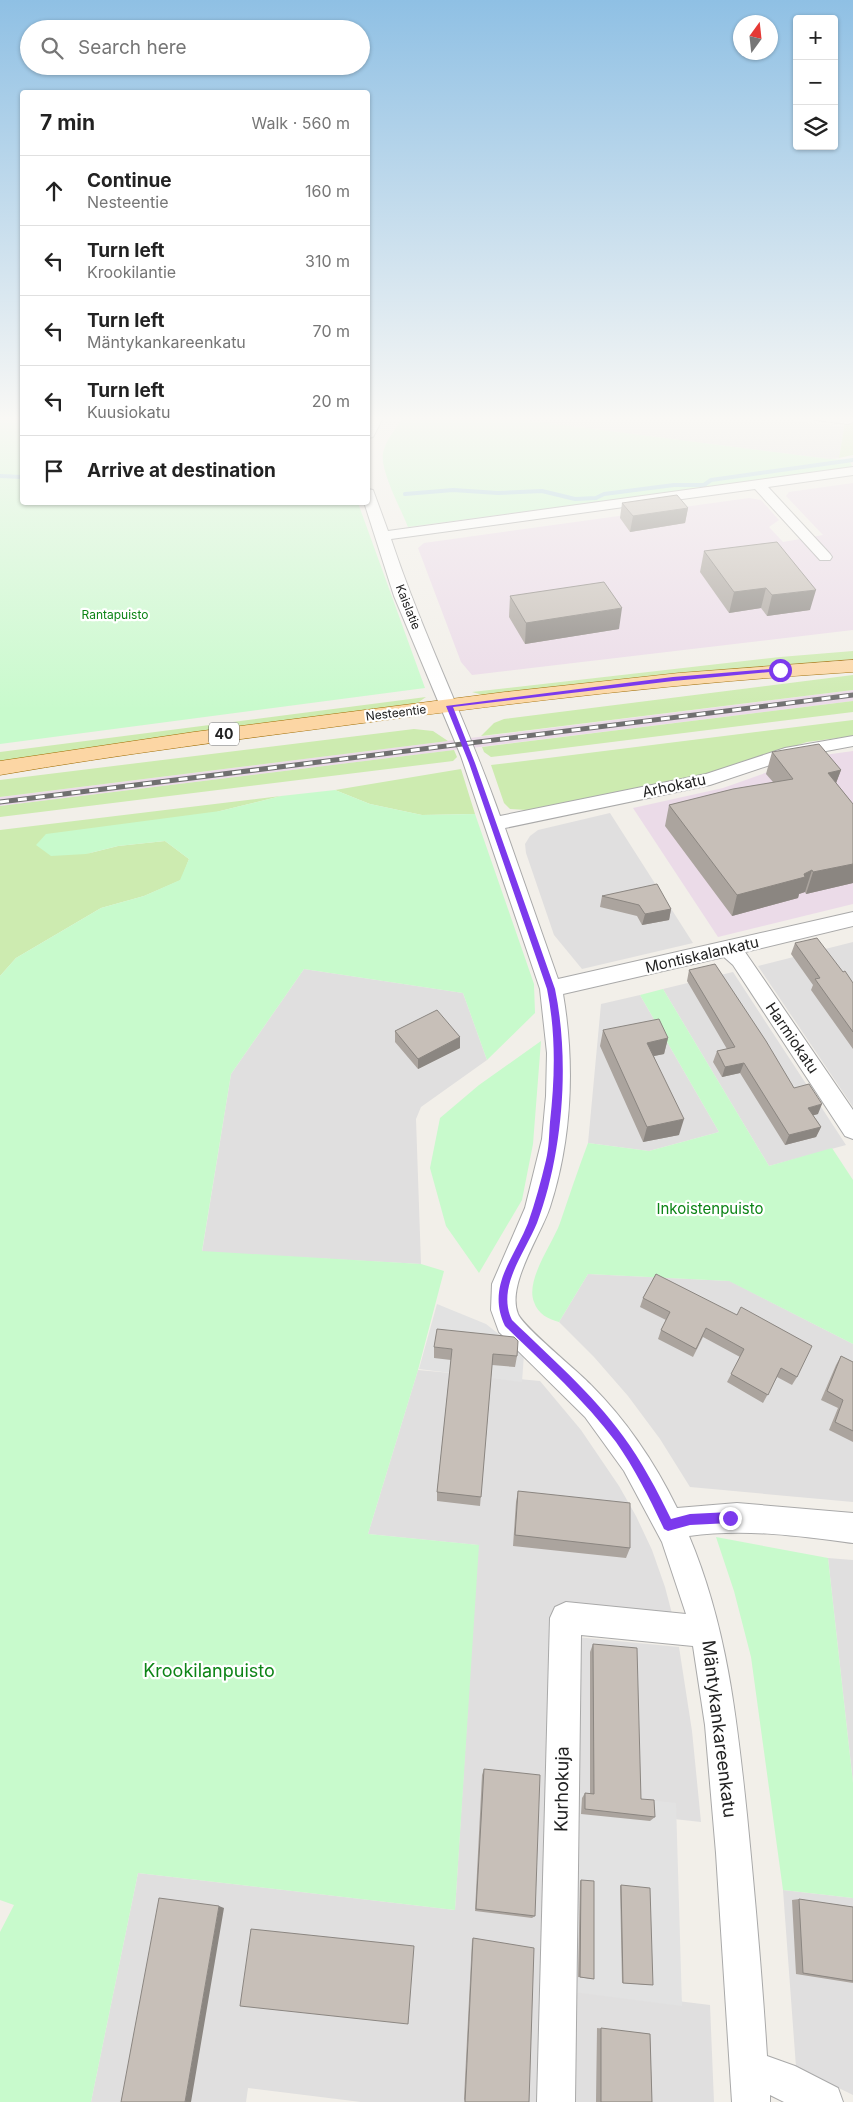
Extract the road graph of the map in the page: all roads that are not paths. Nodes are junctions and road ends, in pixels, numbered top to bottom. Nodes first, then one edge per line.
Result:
1 (375, 514) edge
2 (540, 514) edge
3 (786, 514) edge
4 (382, 536) junction
5 (825, 557) dead end
6 (853, 667) edge
7 (452, 712) junction
8 (853, 741) edge
9 (0, 768) edge
10 (0, 772) edge
11 (493, 824) junction
12 (853, 919) edge
13 (729, 949) junction
14 (551, 989) junction
15 (853, 1129) edge
16 (502, 1301) joint
17 (668, 1525) junction
18 (853, 1528) edge
19 (706, 1632) junction
20 (750, 2086) edge
21 (556, 2102) edge
22 (824, 2102) edge

1 - 4 street, Kaislatie
2 - 4 street
3 - 5 street
4 - 7 street, Kaislatie
6 - 7 main road, Nesteentie / 40
7 - 9 main road, Nesteentie / 40
7 - 10 main road, Nesteentie / 40
7 - 11 street, Kaislatie
8 - 11 street, Arhokatu
11 - 14 street, Kaislatie
12 - 13 street, Montiskalankatu
13 - 14 street, Montiskalankatu
13 - 15 street, Harmiokatu
14 - 16 street, Kaislatie
16 - 17 street, Mäntykankareenkatu
17 - 18 street
17 - 19 street, Mäntykankareenkatu
19 - 20 street, Mäntykankareenkatu
19 - 21 street, Kurhokuja
20 - 22 street

